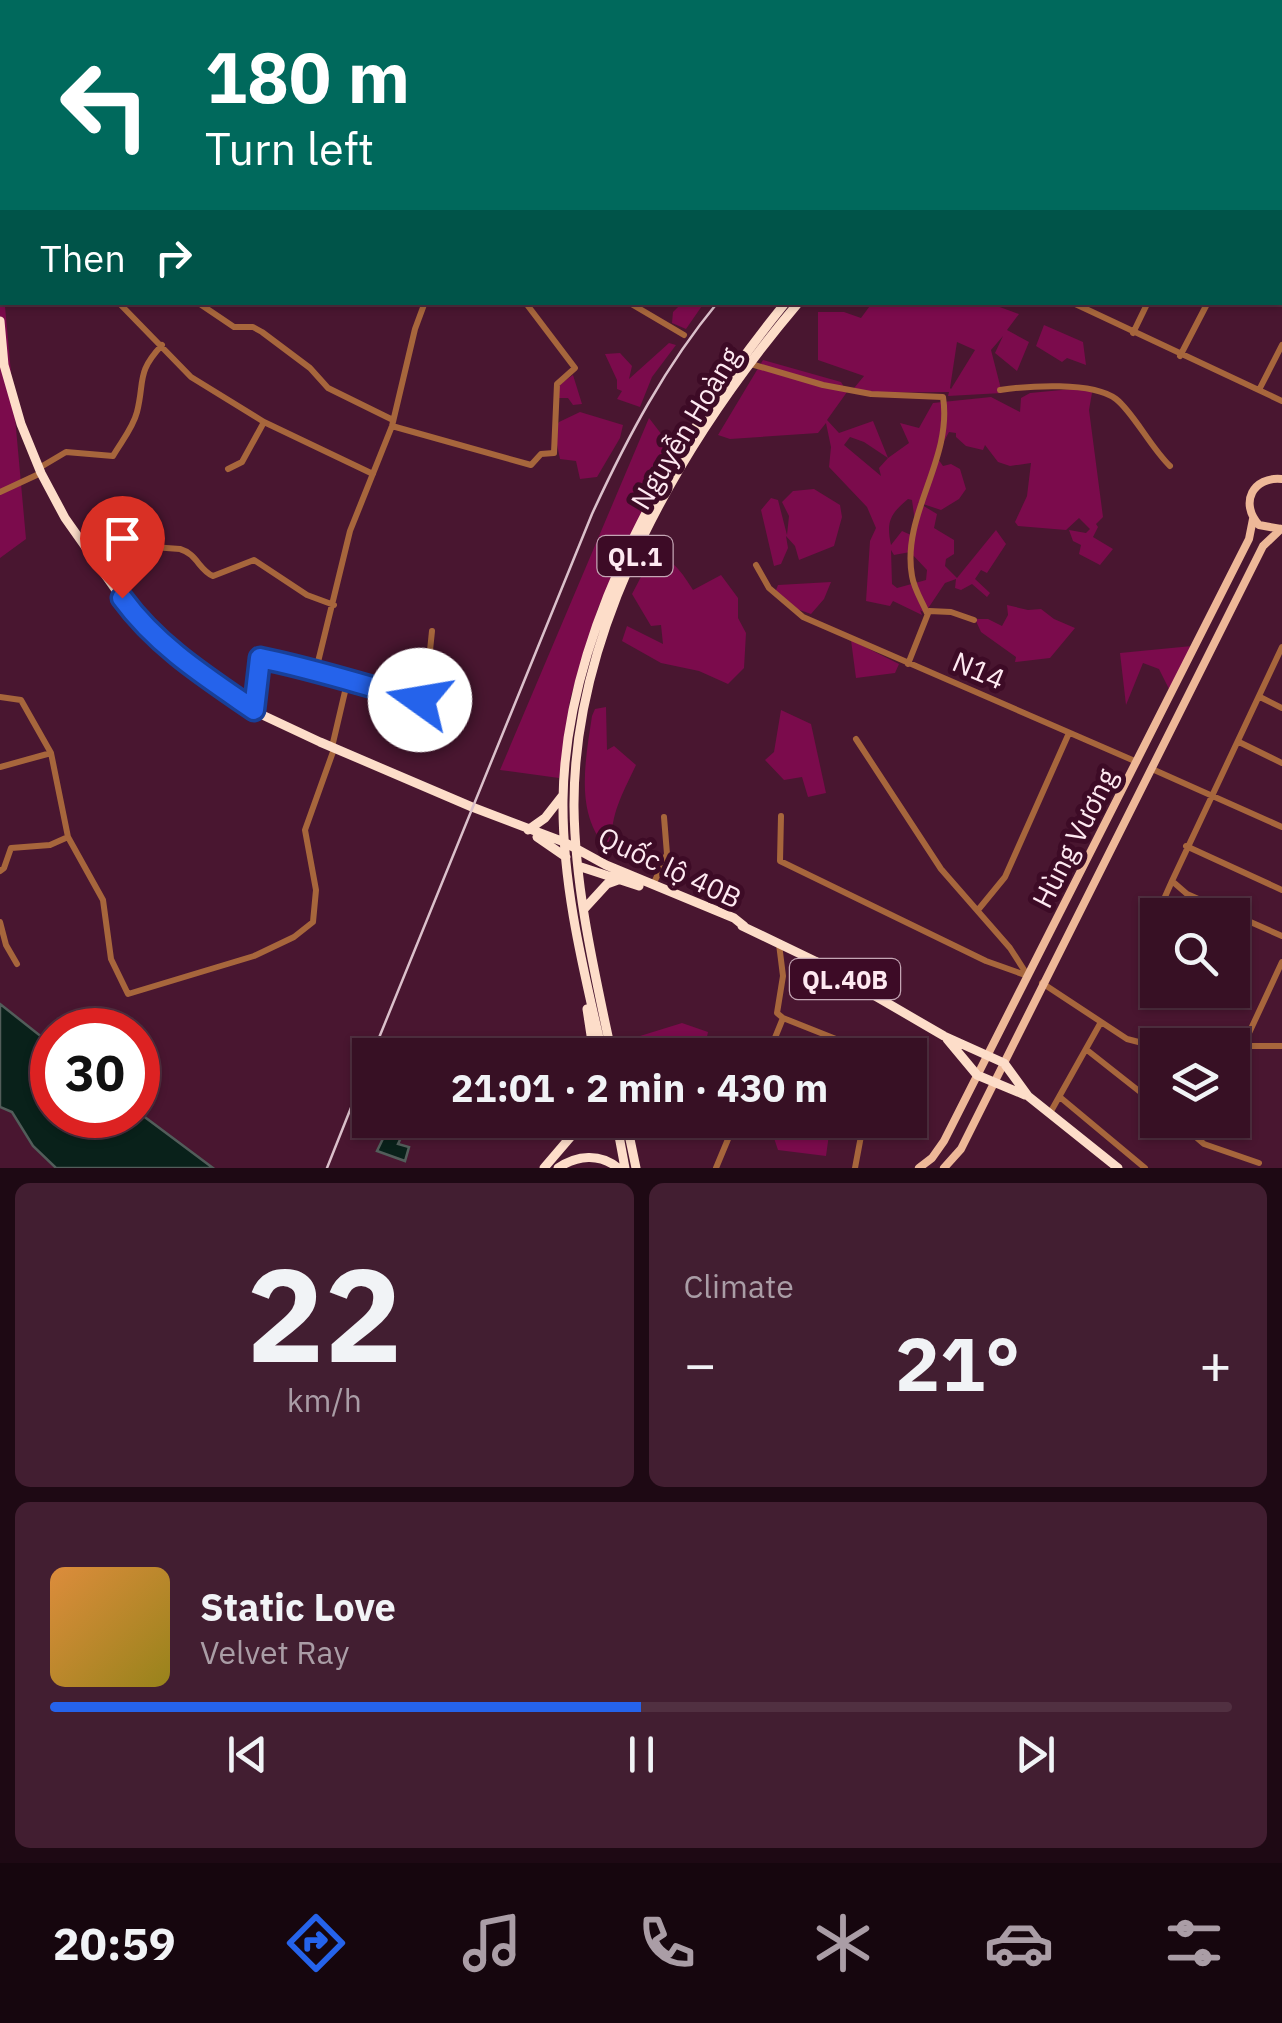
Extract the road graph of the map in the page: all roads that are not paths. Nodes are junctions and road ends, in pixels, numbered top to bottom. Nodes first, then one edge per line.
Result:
1 (121, 305) edge
2 (201, 305) edge
3 (424, 305) edge
4 (527, 305) edge
5 (633, 305) edge
6 (783, 305) edge
7 (797, 305) edge
8 (1146, 305) edge
9 (1206, 305) edge
10 (1087, 306) edge
11 (0, 322) edge
12 (1133, 332) junction
13 (684, 335) dead end
14 (1282, 344) edge
15 (162, 345) junction
16 (1180, 356) junction
17 (750, 363) junction
18 (1000, 390) dead end
19 (1258, 390) junction
20 (1282, 402) edge
21 (264, 422) junction
22 (393, 423) junction
23 (1170, 466) dead end
24 (228, 469) dead end
25 (40, 470) junction
26 (373, 474) junction
27 (1280, 476) edge
28 (0, 492) edge
29 (1254, 519) junction
30 (1281, 528) edge
31 (82, 542) junction
32 (756, 565) dead end
33 (334, 605) junction
34 (927, 613) junction
35 (974, 620) dead end
36 (432, 631) dead end
37 (1282, 649) edge
38 (908, 664) junction
39 (318, 669) junction
40 (347, 682) junction
41 (0, 697) edge
42 (1260, 697) junction
43 (1282, 708) edge
44 (254, 710) junction
45 (1069, 733) junction
46 (856, 739) dead end
47 (1239, 742) junction
48 (333, 748) junction
49 (51, 752) junction
50 (1138, 762) junction
51 (1282, 764) edge
52 (0, 767) edge
53 (1152, 769) junction
54 (563, 795) junction
55 (1214, 796) junction
56 (781, 816) dead end
57 (664, 817) dead end
58 (1282, 827) edge
59 (528, 830) junction
60 (68, 838) junction
61 (564, 842) junction
62 (1186, 846) junction
63 (578, 848) junction
64 (566, 857) junction
65 (579, 867) junction
66 (0, 871) edge
67 (620, 880) junction
68 (1172, 881) junction
69 (654, 885) junction
70 (1282, 890) edge
71 (1164, 898) edge
72 (584, 910) junction
73 (978, 910) junction
74 (0, 922) edge
75 (744, 926) junction
76 (1282, 936) edge
77 (779, 944) junction
78 (582, 957) junction
79 (1282, 962) edge
80 (17, 964) dead end
81 (1028, 976) junction
82 (1042, 984) junction
83 (783, 1018) junction
84 (1101, 1022) junction
85 (1250, 1031) edge
86 (944, 1036) junction
87 (592, 1038) edge
88 (599, 1038) edge
89 (609, 1038) edge
90 (775, 1038) edge
91 (833, 1038) edge
92 (1140, 1043) edge
93 (1250, 1046) edge
94 (1282, 1046) edge
95 (1087, 1050) junction
96 (988, 1054) junction
97 (1004, 1063) junction
98 (978, 1075) junction
99 (993, 1084) junction
100 (1140, 1092) edge
101 (1028, 1096) junction
102 (1060, 1098) junction
103 (1050, 1113) junction
104 (571, 1138) edge
105 (618, 1138) edge
106 (630, 1138) edge
107 (728, 1138) edge
108 (861, 1138) edge
109 (1197, 1138) edge
110 (1258, 1162) dead end
111 (544, 1168) edge
112 (558, 1168) edge
113 (622, 1168) edge
114 (636, 1168) edge
115 (716, 1168) edge
116 (855, 1168) edge
117 (919, 1168) edge
118 (944, 1168) edge
119 (1118, 1168) edge
120 (1145, 1168) edge

1 - 15 street
2 - 22 street
3 - 22 street
4 - 22 street
5 - 13 street
6 - 54 highway, Nguyễn Hoàng / QL.1
7 - 17 highway, Nguyễn Hoàng / QL.1
8 - 12 street
9 - 16 street
10 - 12 street
11 - 25 highway, Quốc lộ 40B / QL.40B
12 - 16 street
14 - 19 street
15 - 21 street
15 - 25 street
16 - 19 street
17 - 34 street
17 - 63 highway, Nguyễn Hoàng / QL.1
18 - 23 street
19 - 20 street
21 - 24 street
21 - 26 street
22 - 26 street
25 - 28 street
25 - 31 highway, Quốc lộ 40B / QL.40B
26 - 33 street
27 - 29 main road, Hùng Vương
29 - 30 main road
29 - 50 main road, Hùng Vương
30 - 53 main road, Hùng Vương
31 - 33 street
31 - 44 highway, Quốc lộ 40B / QL.40B
32 - 38 street, N14
33 - 39 street
34 - 35 street
34 - 38 street
36 - 40 street
37 - 42 street
38 - 45 street, N14
39 - 40 street
39 - 44 street
40 - 48 street
41 - 49 street
42 - 43 street
42 - 47 street
44 - 48 highway, Quốc lộ 40B / QL.40B
45 - 50 street, N14
45 - 73 street
46 - 73 street
47 - 51 street
47 - 55 street
48 - 59 highway, Quốc lộ 40B / QL.40B
48 - 60 street
49 - 52 street
49 - 60 street
50 - 53 main road
50 - 81 main road, Hùng Vương
53 - 55 street
53 - 82 main road, Hùng Vương
54 - 59 highway
54 - 61 highway, Nguyễn Hoàng / QL.1
55 - 58 street
55 - 62 street
56 - 81 street
57 - 69 street
59 - 61 highway, Quốc lộ 40B / QL.40B
59 - 64 highway, Quốc lộ 40B / QL.40B
60 - 66 street
61 - 63 highway, Quốc lộ 40B
61 - 64 highway, Nguyễn Hoàng / QL.1
62 - 68 street
62 - 70 street
63 - 65 highway, Nguyễn Hoàng / QL.1
63 - 69 highway, Quốc lộ 40B / QL.40B
64 - 65 highway, Quốc lộ 40B / QL.40B
64 - 78 highway, Nguyễn Hoàng / QL.1
65 - 67 highway, Quốc lộ 40B / QL.40B
65 - 72 highway, Nguyễn Hoàng / QL.1
67 - 72 highway
67 - 75 highway, Quốc lộ 40B / QL.40B
68 - 71 street
68 - 76 street
69 - 75 highway, Quốc lộ 40B / QL.40B
72 - 89 highway, Nguyễn Hoàng / QL.1
73 - 81 street
74 - 80 street
75 - 77 highway, Quốc lộ 40B / QL.40B
77 - 83 street
77 - 86 highway, Quốc lộ 40B / QL.40B
78 - 87 highway
78 - 88 highway, Nguyễn Hoàng / QL.1
79 - 85 street
81 - 82 main road
81 - 96 main road, Hùng Vương
82 - 84 street
82 - 97 main road, Hùng Vương
83 - 90 street
83 - 91 street
84 - 92 street
84 - 95 street
86 - 96 highway
86 - 98 highway
93 - 94 street
95 - 100 street
95 - 102 street
96 - 97 highway
96 - 98 main road, Hùng Vương
97 - 99 main road, Hùng Vương
97 - 101 highway
98 - 99 highway
98 - 117 main road, Hùng Vương
99 - 101 highway
99 - 118 main road, Hùng Vương
101 - 103 highway
102 - 103 street
102 - 120 street
103 - 119 highway
104 - 111 highway
105 - 113 highway
106 - 114 highway
107 - 115 street
108 - 116 street
109 - 110 street
112 - 113 highway

